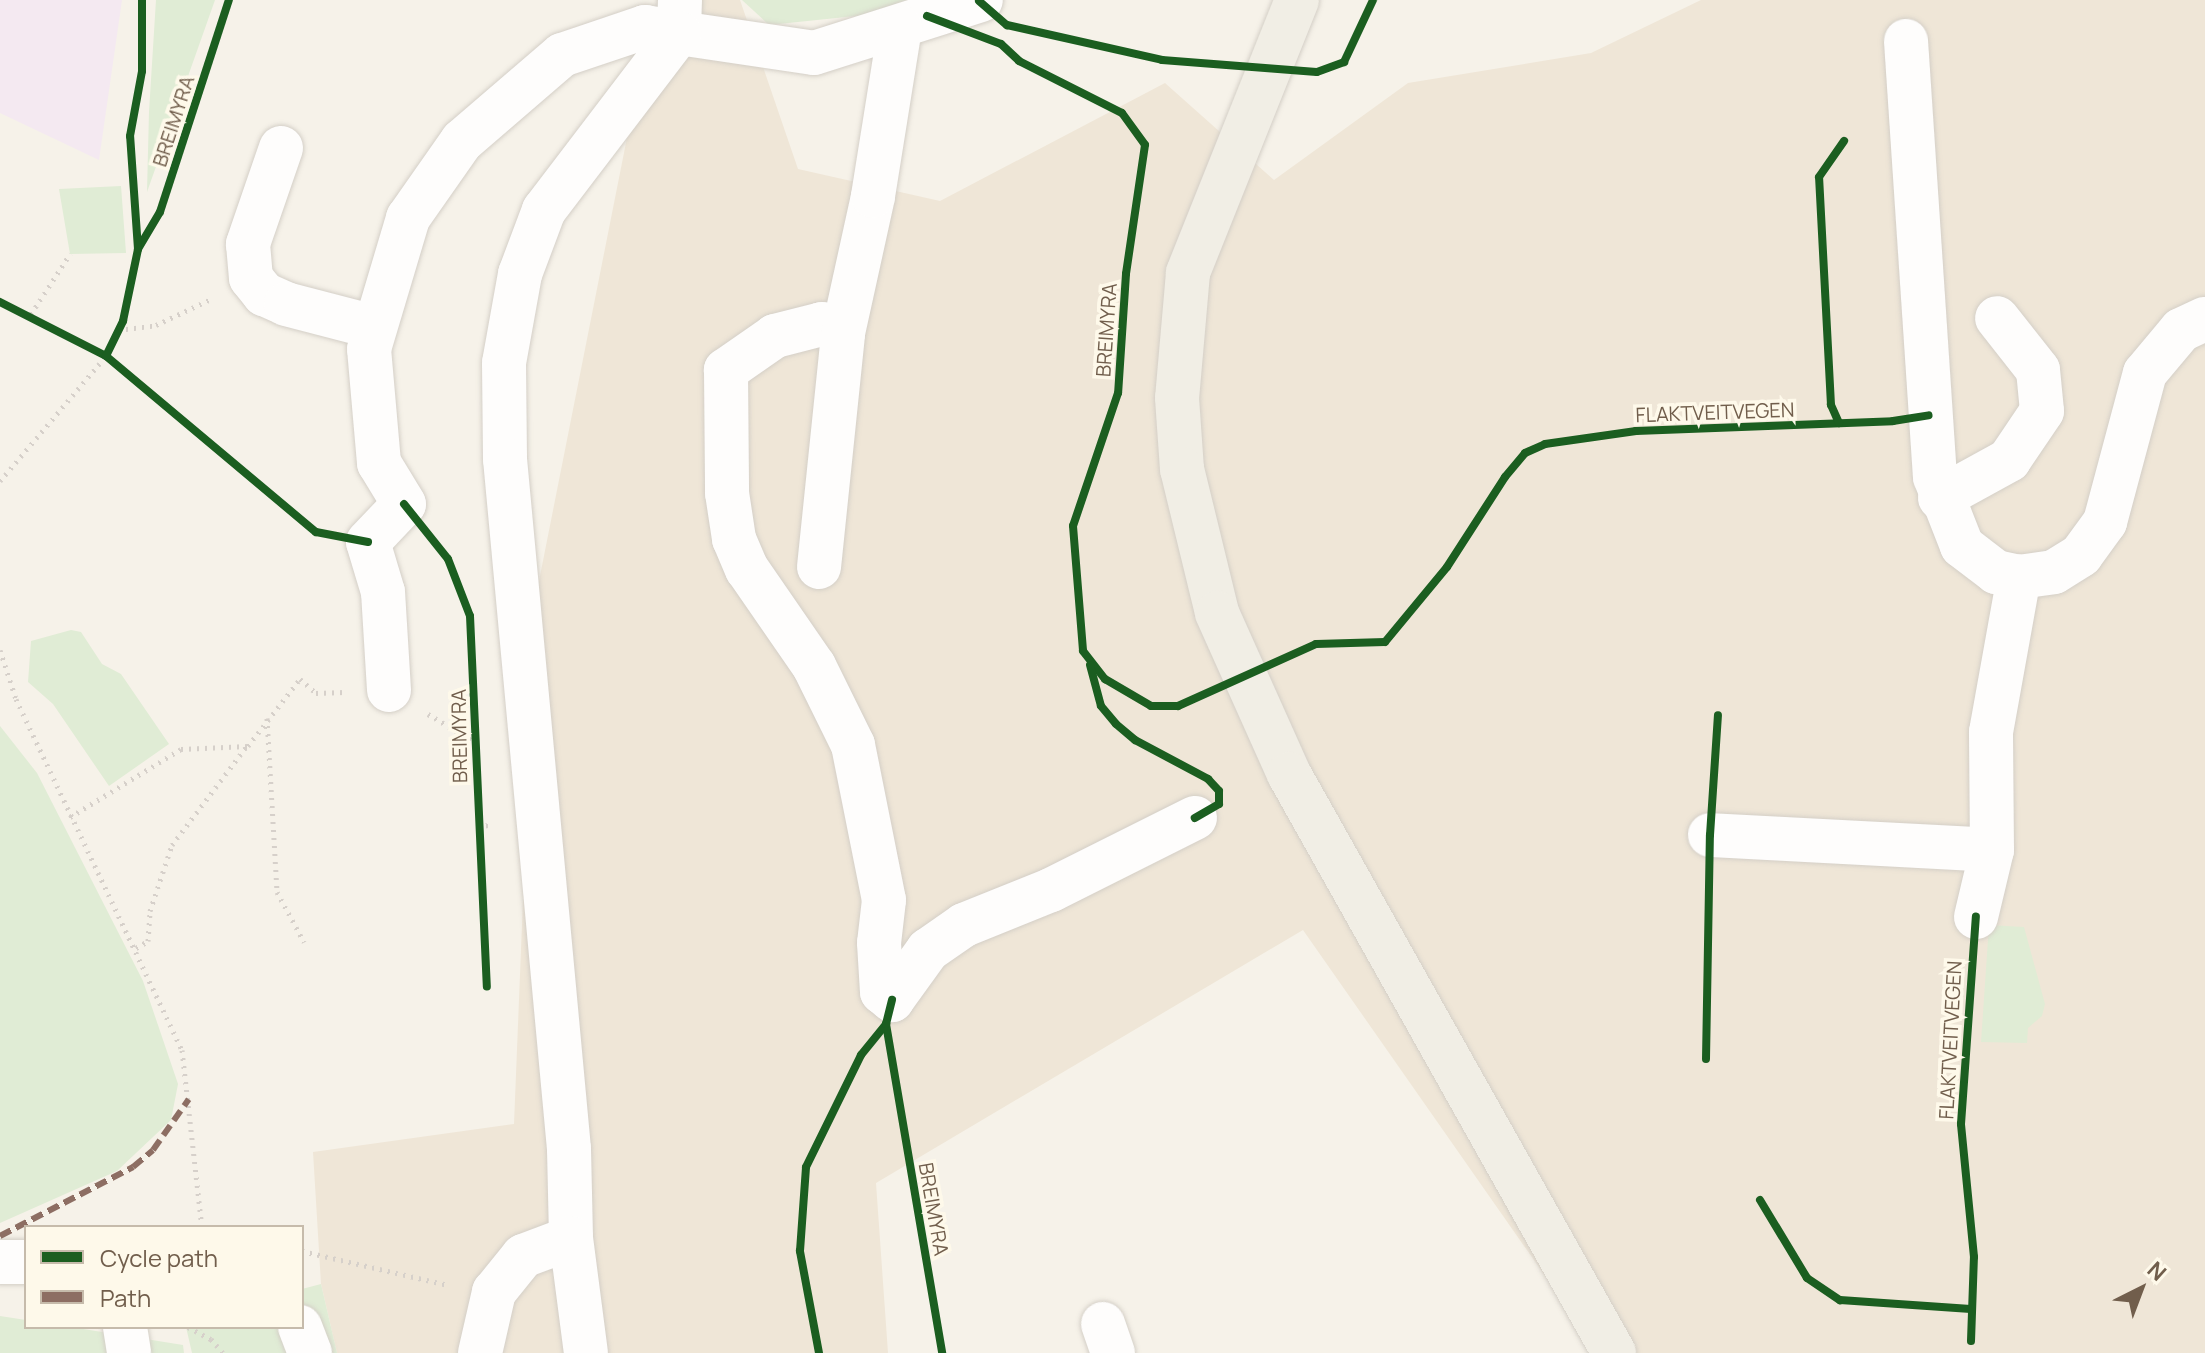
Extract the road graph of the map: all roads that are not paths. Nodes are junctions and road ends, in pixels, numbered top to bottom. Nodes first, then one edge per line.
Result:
1 (981, 0) edge
2 (1297, 0) edge
3 (680, 16) edge
4 (900, 27) junction
5 (1906, 41) dead end
6 (281, 148) dead end
7 (1997, 318) dead end
8 (2205, 319) edge
9 (374, 327) junction
10 (843, 333) junction
11 (1940, 498) junction
12 (819, 567) dead end
13 (2019, 577) junction
14 (389, 690) road end
15 (1195, 818) dead end
16 (1710, 835) dead end
17 (1992, 850) junction
18 (884, 900) junction
19 (1976, 917) dead end
20 (951, 935) junction
21 (571, 1238) junction
22 (0, 1262) edge
23 (24, 1262) edge
24 (125, 1329) edge
25 (301, 1329) edge
26 (129, 1353) edge
27 (310, 1353) edge
28 (480, 1353) edge
29 (586, 1353) edge
30 (1614, 1353) edge

1 - 4 street
2 - 30 main road
3 - 4 street
3 - 9 street
3 - 21 street
4 - 10 street
5 - 11 street
6 - 9 street
7 - 11 street
8 - 13 street
9 - 14 street
10 - 12 street
10 - 18 street
11 - 13 street
13 - 17 street
15 - 20 street
16 - 17 street
17 - 19 street
18 - 20 street
18 - 20 street
21 - 28 street
21 - 29 street
22 - 23 street
24 - 26 street
25 - 27 street

